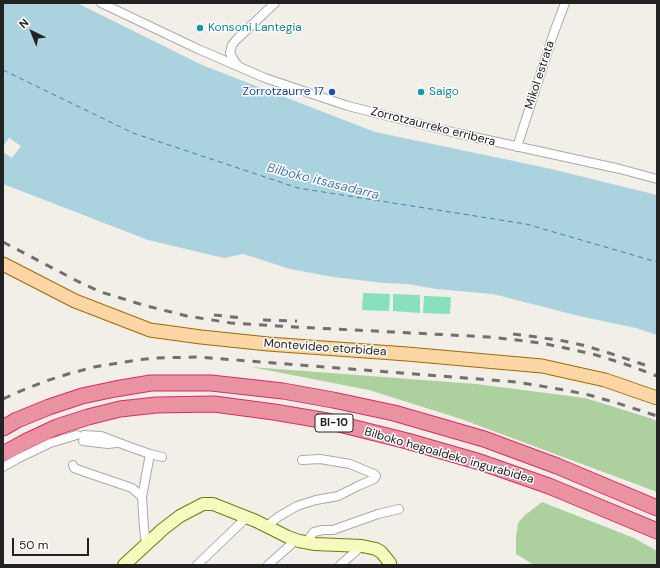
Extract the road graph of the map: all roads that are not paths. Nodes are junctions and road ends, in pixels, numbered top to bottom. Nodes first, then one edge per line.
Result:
1 (101, 3) edge
2 (275, 3) edge
3 (565, 3) edge
4 (231, 49) junction
5 (214, 56) junction
6 (240, 67) junction
7 (517, 147) junction
8 (657, 180) edge
9 (3, 264) edge
10 (657, 398) edge
11 (3, 428) edge
12 (3, 454) edge
13 (150, 454) junction
14 (162, 457) dead end
15 (302, 460) dead end
16 (73, 465) dead end
17 (3, 467) edge
18 (142, 496) junction
19 (657, 508) edge
20 (399, 509) dead end
21 (247, 517) junction
22 (267, 526) junction
23 (657, 532) edge
24 (301, 541) junction
25 (146, 544) junction
26 (362, 546) junction
27 (124, 565) edge
28 (197, 565) edge
29 (268, 565) edge
30 (340, 565) edge
31 (390, 565) edge

1 - 5 street, Zorrotzaurreko erribera
2 - 4 street
3 - 7 street, Mikol estrata
4 - 5 street
4 - 6 street
5 - 6 street, Zorrotzaurreko erribera
6 - 7 street, Zorrotzaurreko erribera
7 - 8 street, Zorrotzaurreko erribera
9 - 10 main road, Montevideo etorbidea
11 - 19 highway, Bilboko hegoaldeko ingurabidea / BI-10
12 - 23 highway, Bilboko hegoaldeko ingurabidea / BI-10
13 - 14 street
13 - 17 street
13 - 18 street
15 - 22 street
16 - 18 street
18 - 25 street
20 - 24 street
21 - 22 street
21 - 25 street
21 - 28 street
22 - 24 street
24 - 26 street
24 - 29 street
25 - 27 street
26 - 30 street
26 - 31 street

